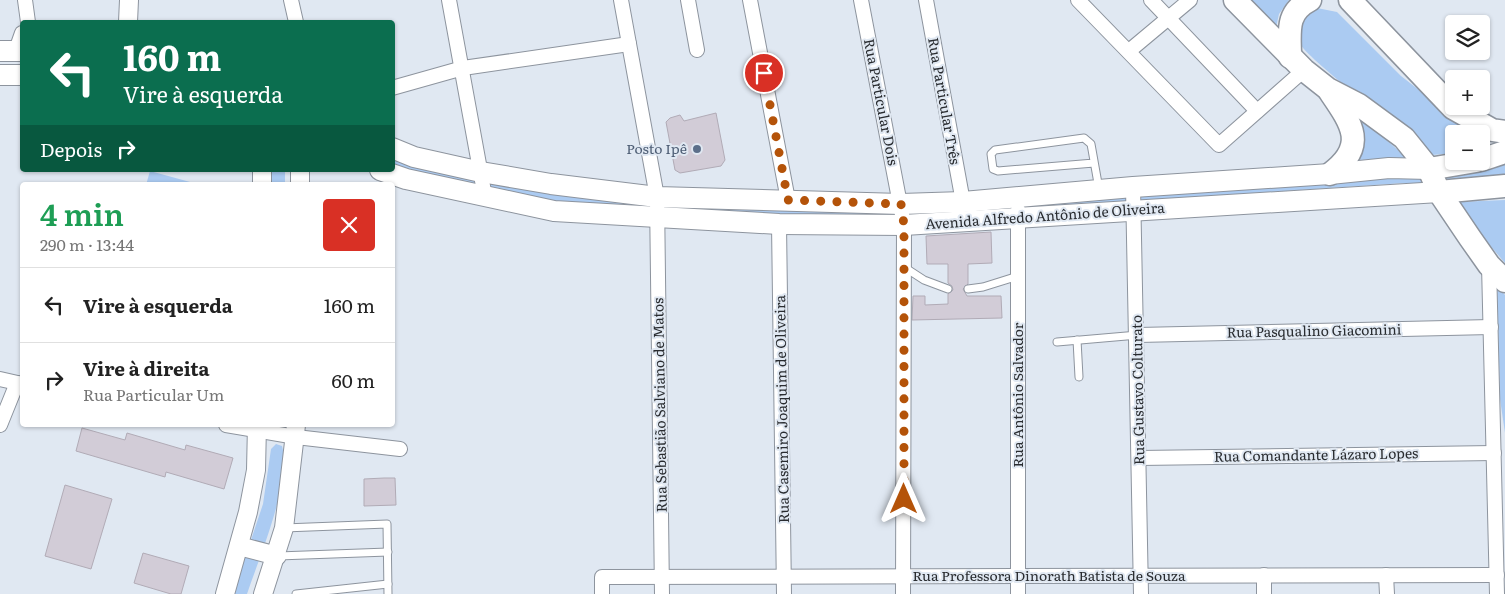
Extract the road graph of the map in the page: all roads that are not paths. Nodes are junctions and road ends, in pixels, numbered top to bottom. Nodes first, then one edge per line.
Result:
1 (25, 0) edge
2 (129, 0) edge
3 (291, 0) edge
4 (449, 0) edge
5 (621, 0) edge
6 (688, 0) edge
7 (750, 0) edge
8 (861, 0) edge
9 (926, 0) edge
10 (1078, 0) edge
11 (1151, 0) edge
12 (1190, 0) edge
13 (1235, 0) edge
14 (1310, 0) edge
15 (1350, 2) edge
16 (1168, 18) junction
17 (27, 20) edge
18 (128, 20) edge
19 (296, 20) edge
20 (630, 44) junction
21 (697, 50) dead end
22 (1129, 51) junction
23 (1297, 64) junction
24 (463, 68) junction
25 (0, 75) edge
26 (20, 75) edge
27 (395, 87) edge
28 (1328, 89) junction
29 (1257, 111) junction
30 (1505, 132) edge
31 (395, 149) edge
32 (1505, 152) edge
33 (1490, 157) edge
34 (1094, 163) junction
35 (1445, 166) edge
36 (1429, 169) junction
37 (386, 172) edge
38 (481, 172) junction
39 (1330, 174) junction
40 (1505, 186) edge
41 (1134, 187) junction
42 (1099, 190) junction
43 (1439, 192) junction
44 (657, 196) junction
45 (485, 197) junction
46 (1018, 197) junction
47 (788, 200) junction
48 (963, 202) junction
49 (901, 204) junction
50 (1134, 210) junction
51 (658, 217) junction
52 (1018, 218) junction
53 (779, 224) junction
54 (904, 225) junction
55 (1489, 265) junction
56 (904, 267) junction
57 (1018, 276) junction
58 (1505, 281) edge
59 (948, 289) dead end
60 (968, 289) dead end
61 (1491, 327) junction
62 (1138, 335) junction
63 (1077, 340) junction
64 (1057, 342) dead end
65 (1079, 377) dead end
66 (0, 379) edge
67 (20, 384) edge
68 (0, 426) edge
69 (257, 428) edge
70 (296, 431) edge
71 (400, 449) dead end
72 (1494, 453) junction
73 (1139, 458) junction
74 (284, 528) junction
75 (239, 546) junction
76 (388, 552) junction
77 (277, 556) junction
78 (1141, 575) junction
79 (1264, 575) junction
80 (1386, 575) junction
81 (1497, 575) junction
82 (784, 576) junction
83 (904, 576) junction
84 (1018, 576) junction
85 (662, 577) junction
86 (388, 584) junction
87 (225, 594) edge
88 (263, 594) edge
89 (296, 594) edge
90 (388, 594) edge
91 (602, 594) edge
92 (662, 594) edge
93 (784, 594) edge
94 (904, 594) edge
95 (1018, 594) edge
96 (1142, 594) edge
97 (1264, 594) edge
98 (1386, 594) edge
99 (1497, 594) edge

1 - 17 street
2 - 18 street
3 - 19 street
4 - 24 street
5 - 20 street, Rua Sebastião Salviano de Matos
6 - 21 street
7 - 47 street
8 - 49 street, Rua Particular Dois
9 - 48 street, Rua Particular Três
10 - 22 street
11 - 16 street
12 - 16 street
13 - 23 main road
14 - 23 main road
15 - 30 main road
16 - 22 street
16 - 29 street
20 - 24 street
20 - 44 street, Rua Sebastião Salviano de Matos
22 - 29 street
23 - 28 main road
23 - 29 street
24 - 27 street
24 - 38 street
25 - 26 main road
28 - 36 main road
28 - 39 main road
31 - 38 main road, Avenida Alfredo Antônio de Oliveira
32 - 33 main road
34 - 34 lane
34 - 42 lane
35 - 36 main road, Avenida Alfredo Antônio de Oliveira
36 - 39 main road, Avenida Alfredo Antônio de Oliveira
36 - 43 main road
37 - 45 main road, Avenida Alfredo Antônio de Oliveira
38 - 44 main road, Avenida Alfredo Antônio de Oliveira
38 - 45 street
39 - 41 main road, Avenida Alfredo Antônio de Oliveira
40 - 43 main road, Avenida Alfredo Antônio de Oliveira
41 - 42 main road, Avenida Alfredo Antônio de Oliveira
41 - 50 street, Rua Gustavo Colturato
42 - 46 main road, Avenida Alfredo Antônio de Oliveira
43 - 50 main road, Avenida Alfredo Antônio de Oliveira
43 - 55 main road
44 - 47 main road, Avenida Alfredo Antônio de Oliveira
44 - 51 street, Rua Sebastião Salviano de Matos
45 - 51 main road, Avenida Alfredo Antônio de Oliveira
46 - 48 main road, Avenida Alfredo Antônio de Oliveira
46 - 52 street, Rua Antônio Salvador
47 - 49 main road, Avenida Alfredo Antônio de Oliveira
48 - 49 main road, Avenida Alfredo Antônio de Oliveira
49 - 54 street, Rua Particular Dois
50 - 52 main road, Avenida Alfredo Antônio de Oliveira
50 - 62 street, Rua Gustavo Colturato
51 - 53 main road, Avenida Alfredo Antônio de Oliveira
51 - 85 street, Rua Sebastião Salviano de Matos
52 - 54 main road, Avenida Alfredo Antônio de Oliveira
52 - 57 street, Rua Antônio Salvador
53 - 54 main road, Avenida Alfredo Antônio de Oliveira
53 - 82 street, Rua Casemiro Joaquim de Oliveira
54 - 56 street, Rua Particular Dois
55 - 58 main road
55 - 61 street
56 - 59 lane
56 - 83 street, Rua Particular Dois
57 - 60 lane
57 - 84 street, Rua Antônio Salvador
61 - 62 street, Rua Pasqualino Giacomini
61 - 72 street
62 - 63 lane
62 - 73 street, Rua Gustavo Colturato
63 - 64 lane
63 - 65 lane
66 - 67 street
67 - 68 street
69 - 70 street
69 - 75 street
70 - 71 street
70 - 74 street
72 - 73 street, Rua Comandante Lázaro Lopes
72 - 81 street
73 - 78 street, Rua Gustavo Colturato
74 - 76 lane
74 - 77 street
75 - 77 street
75 - 87 street
76 - 77 lane
76 - 86 lane
77 - 88 street
78 - 79 street, Rua Professora Dinorath Batista de Souza
78 - 84 street, Rua Professora Dinorath Batista de Souza
78 - 96 street, Rua Gustavo Colturato
79 - 80 street, Rua Professora Dinorath Batista de Souza
79 - 97 street
80 - 81 street, Rua Professora Dinorath Batista de Souza
80 - 98 street
81 - 99 street
82 - 83 street, Rua Professora Dinorath Batista de Souza
82 - 85 street, Rua Professora Dinorath Batista de Souza
82 - 93 street, Rua Casemiro Joaquim de Oliveira
83 - 84 street, Rua Professora Dinorath Batista de Souza
83 - 94 street, Rua Particular Dois
84 - 95 street, Rua Antônio Salvador
85 - 91 street, Rua Professora Dinorath Batista de Souza
85 - 92 street, Rua Sebastião Salviano de Matos
86 - 89 lane
86 - 90 lane

